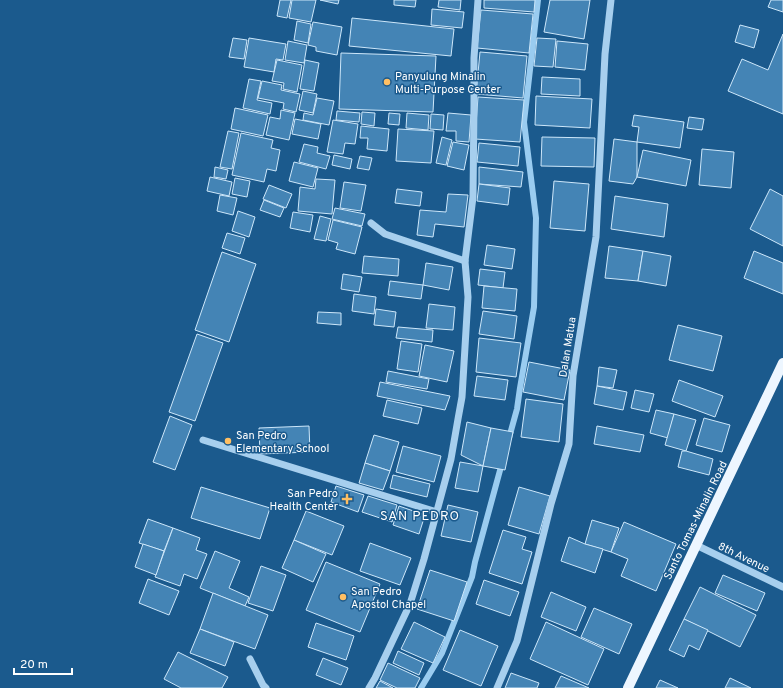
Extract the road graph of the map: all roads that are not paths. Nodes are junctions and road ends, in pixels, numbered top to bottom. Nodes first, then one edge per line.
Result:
1 (478, 0) edge
2 (611, 0) edge
3 (371, 223) dead end
4 (465, 261) junction
5 (783, 363) edge
6 (203, 440) dead end
7 (437, 512) junction
8 (696, 546) junction
9 (783, 587) edge
10 (250, 659) dead end
11 (266, 688) edge
12 (369, 688) edge
13 (497, 688) edge
14 (628, 688) edge

1 - 4 street
2 - 13 street, Dalan Matua
3 - 4 street
4 - 7 street
5 - 8 main road, Santo Tomas-Minalin Road
6 - 7 street
7 - 12 street
8 - 9 street, 8th Avenue
8 - 14 main road, Santo Tomas-Minalin Road
10 - 11 street

